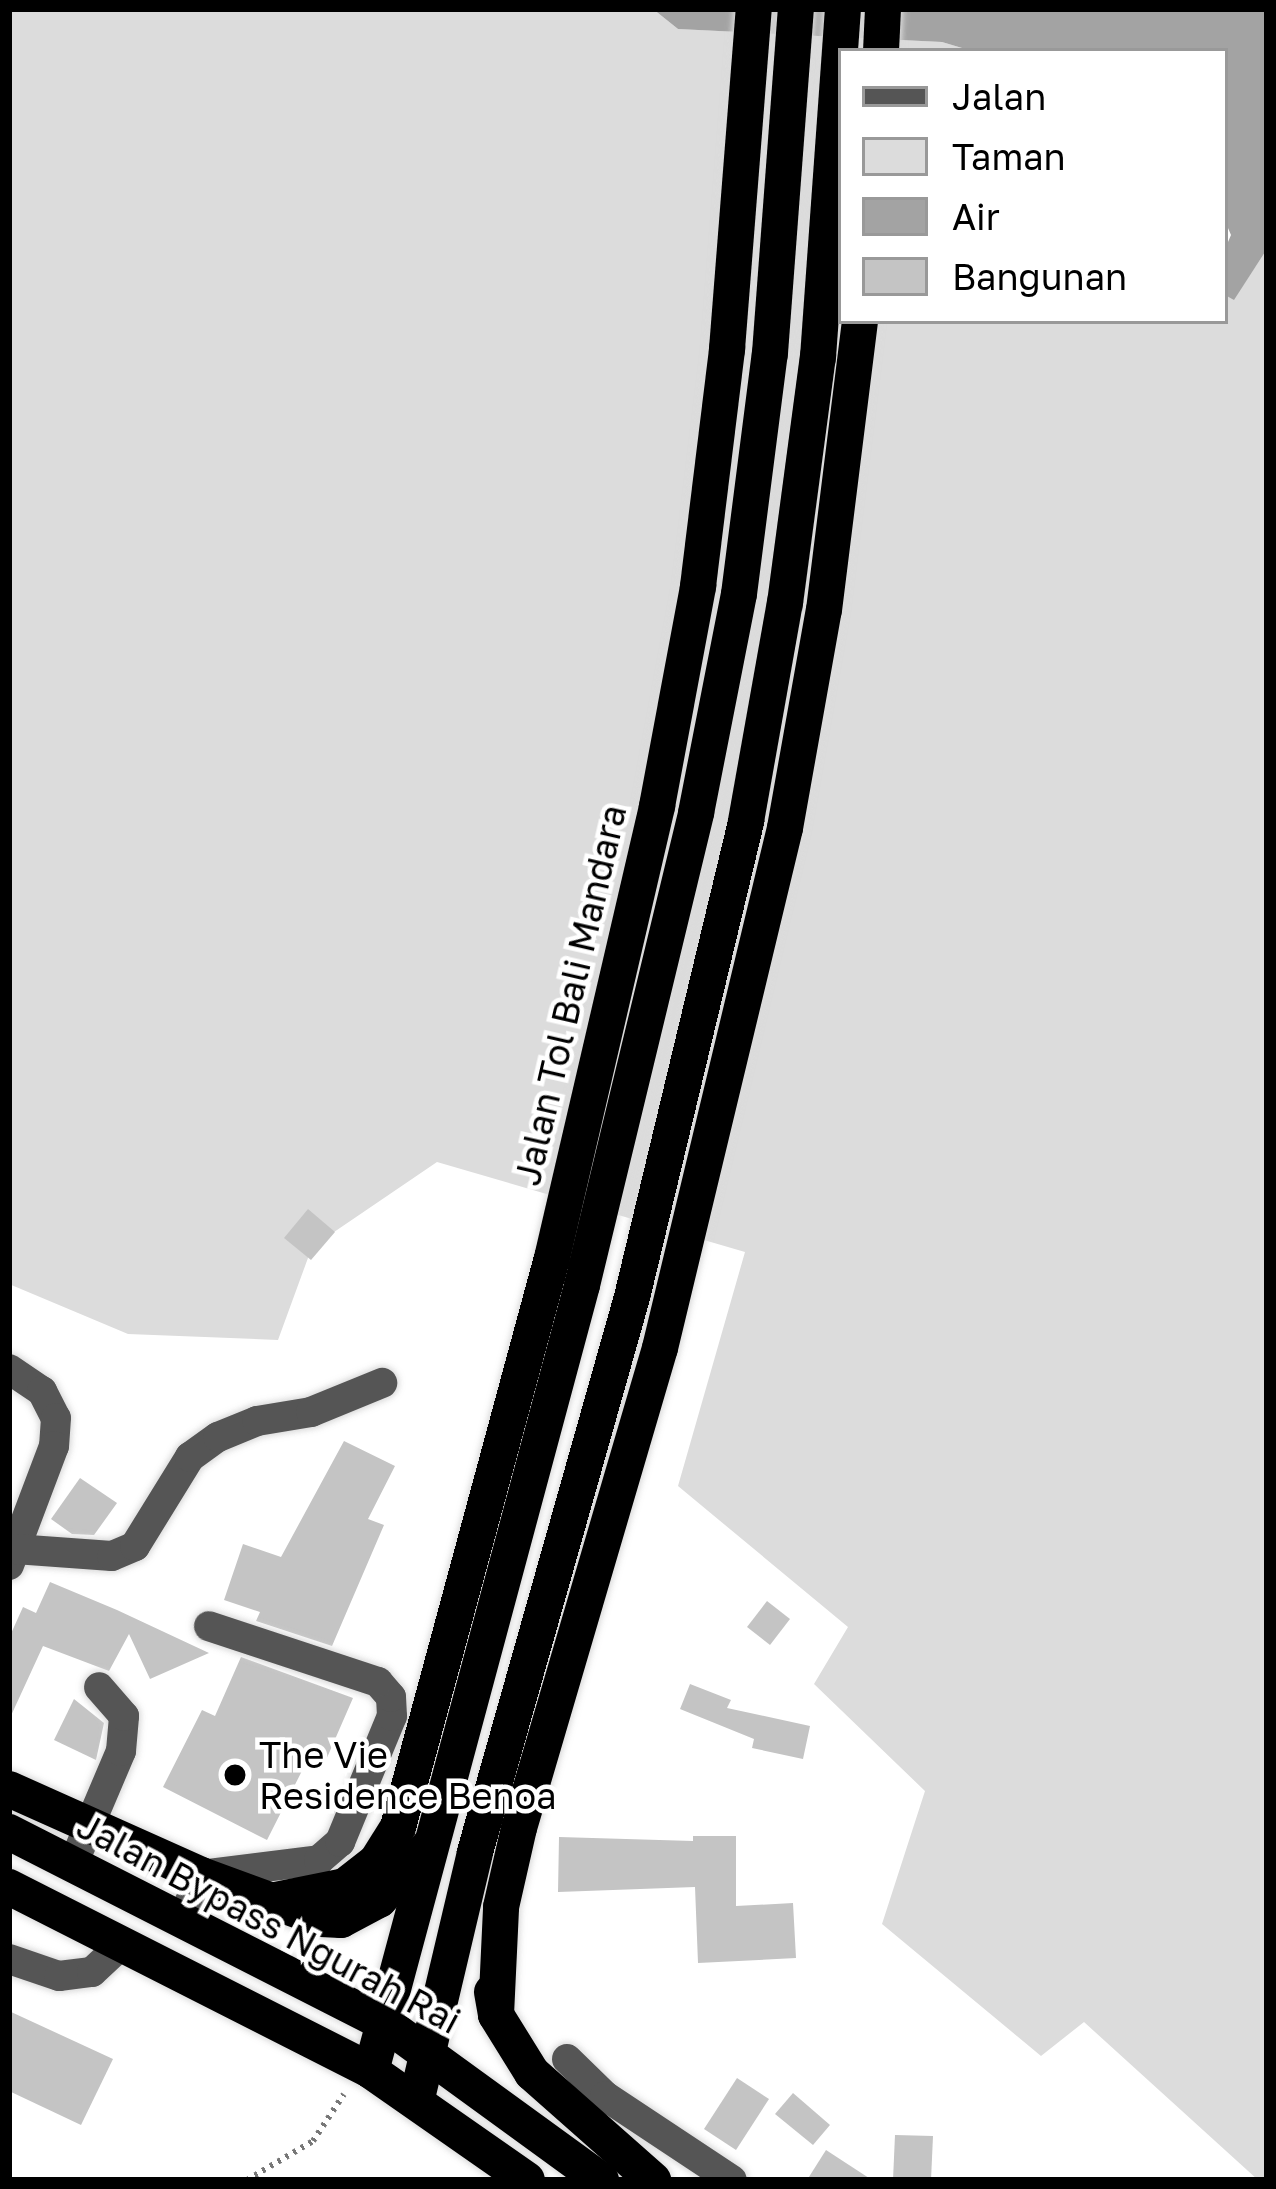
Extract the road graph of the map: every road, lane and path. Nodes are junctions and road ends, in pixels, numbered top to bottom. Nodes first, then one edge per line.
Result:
1 (754, 9) edge
2 (796, 9) edge
3 (843, 9) edge
4 (883, 9) edge
5 (840, 48) edge
6 (881, 48) edge
7 (838, 79) edge
8 (860, 324) edge
9 (547, 1274) junction
10 (660, 1348) junction
11 (9, 1369) edge
12 (382, 1383) dead end
13 (12, 1557) edge
14 (505, 1578) junction
15 (551, 1588) junction
16 (208, 1626) dead end
17 (99, 1687) dead end
18 (9, 1789) edge
19 (93, 1825) junction
20 (9, 1832) edge
21 (433, 1842) junction
22 (475, 1852) junction
23 (73, 1864) junction
24 (201, 1875) junction
25 (9, 1887) edge
26 (271, 1901) junction
27 (182, 1920) junction
28 (122, 1944) junction
29 (9, 1959) edge
30 (496, 2015) junction
31 (386, 2024) junction
32 (427, 2051) junction
33 (567, 2059) dead end
34 (366, 2068) junction
35 (418, 2098) junction
36 (247, 2180) edge
37 (526, 2180) edge
38 (601, 2180) edge
39 (653, 2180) edge
40 (732, 2180) edge

1 - 9 highway, Jalan Tol Bali Mandara
2 - 14 highway
3 - 5 highway
4 - 6 highway
7 - 15 highway
8 - 10 highway
9 - 14 highway
9 - 26 highway, Jalan Tol Bali Mandara
10 - 15 highway
10 - 30 highway
11 - 13 lane
12 - 13 lane
14 - 21 highway
15 - 22 highway
16 - 24 lane
17 - 19 lane
18 - 19 highway
19 - 23 lane
19 - 24 highway
20 - 23 highway, Jalan Bypass Ngurah Rai
21 - 26 highway
21 - 31 highway
22 - 30 highway
22 - 32 highway
23 - 27 highway, Jalan Bypass Ngurah Rai
24 - 26 highway
24 - 27 lane
25 - 28 highway
27 - 31 highway, Jalan Bypass Ngurah Rai
28 - 29 lane
28 - 34 highway
30 - 39 highway
31 - 32 highway, Jalan Bypass Ngurah Rai
31 - 34 highway
32 - 35 highway
32 - 38 highway, Jalan Bypass Ngurah Rai
33 - 40 lane
34 - 35 highway
34 - 36 path
35 - 37 highway

